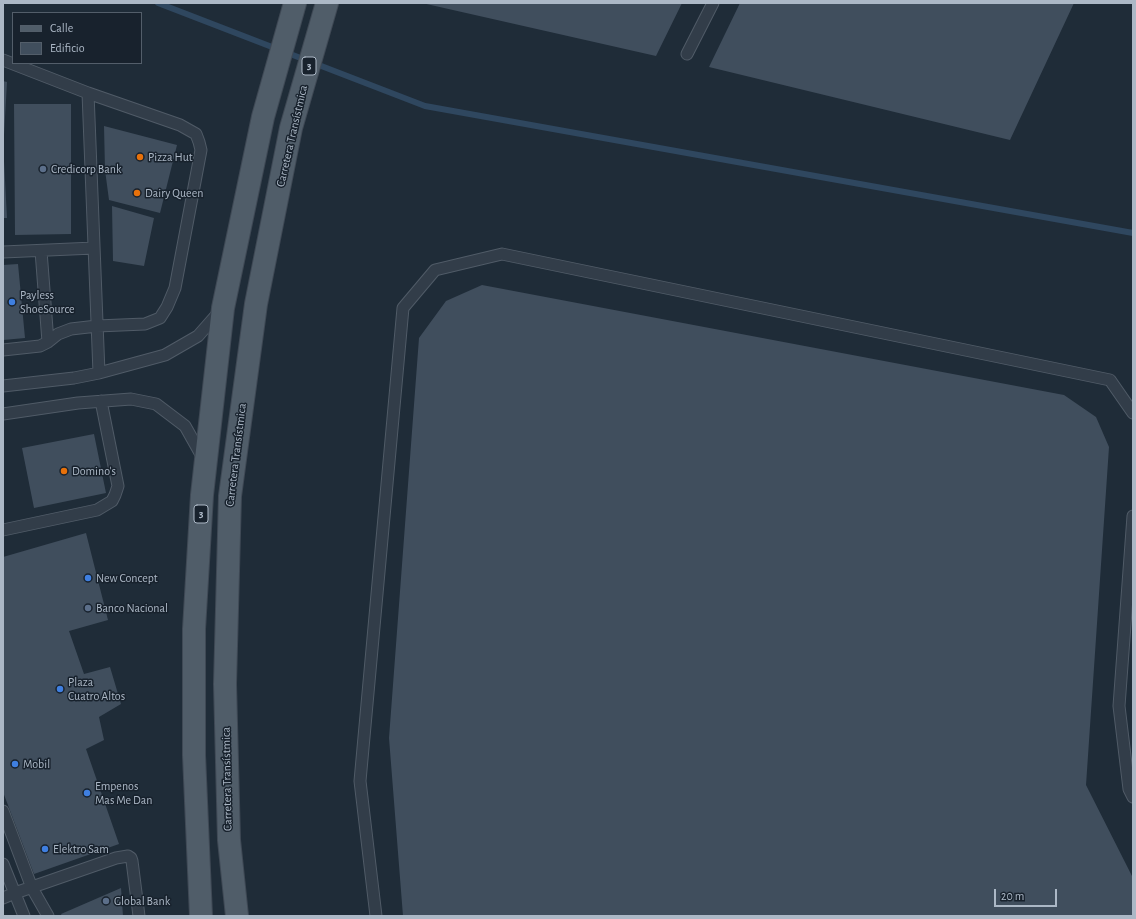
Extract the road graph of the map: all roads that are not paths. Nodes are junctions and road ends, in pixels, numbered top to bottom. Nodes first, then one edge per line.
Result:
1 (295, 3) edge
2 (327, 3) edge
3 (713, 3) edge
4 (687, 54) dead end
5 (13, 64) edge
6 (88, 93) junction
7 (94, 248) junction
8 (40, 251) junction
9 (3, 252) edge
10 (223, 308) junction
11 (97, 326) junction
12 (48, 342) junction
13 (3, 350) edge
14 (99, 373) junction
15 (3, 386) edge
16 (101, 401) junction
17 (1133, 413) edge
18 (3, 414) edge
19 (206, 462) junction
20 (1133, 516) edge
21 (3, 530) edge
22 (1133, 797) edge
23 (3, 811) edge
24 (3, 864) edge
25 (32, 888) junction
26 (15, 893) junction
27 (3, 898) edge
28 (24, 916) edge
29 (48, 916) edge
30 (139, 916) edge
31 (201, 916) edge
32 (237, 916) edge
33 (376, 916) edge

1 - 10 main road, 3
2 - 32 main road, Carretera Transístmica / 3
3 - 4 lane
5 - 6 lane
6 - 7 lane
6 - 11 lane
7 - 8 lane
7 - 11 lane
8 - 9 lane
8 - 12 lane
10 - 14 lane
10 - 19 main road, 3
11 - 12 lane
11 - 14 lane
12 - 13 lane
14 - 15 lane
16 - 18 lane
16 - 19 lane
16 - 21 lane
17 - 33 lane
19 - 31 main road, 3
20 - 22 lane
23 - 25 lane
24 - 26 lane
25 - 26 lane
25 - 29 lane
25 - 30 lane
26 - 27 lane
26 - 28 lane

